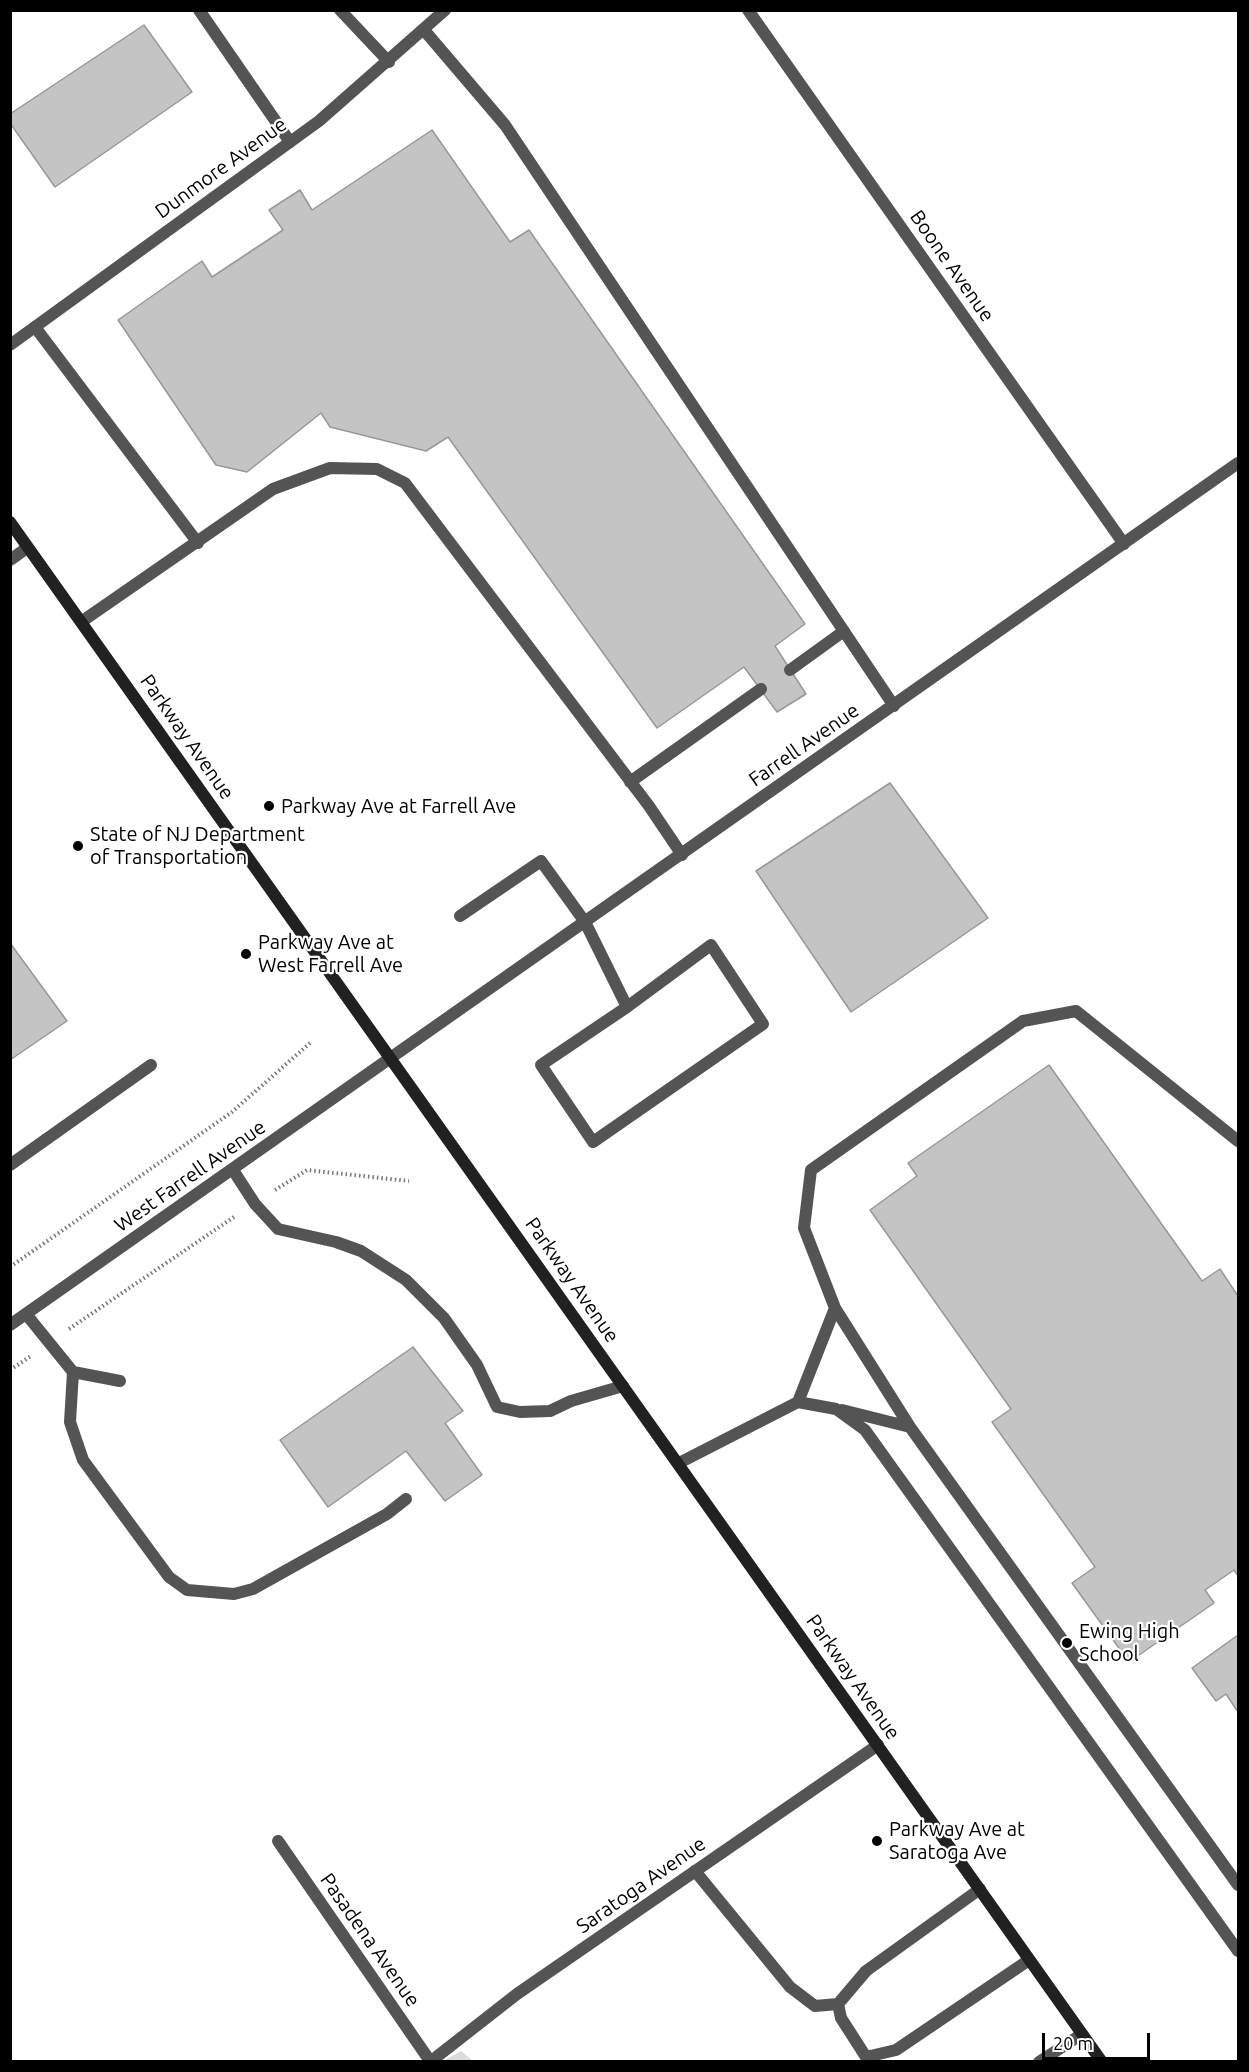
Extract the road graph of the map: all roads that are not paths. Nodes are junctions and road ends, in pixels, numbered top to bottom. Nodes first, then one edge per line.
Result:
1 (199, 10) edge
2 (340, 10) edge
3 (445, 10) edge
4 (748, 10) edge
5 (424, 30) junction
6 (389, 62) junction
7 (290, 142) junction
8 (35, 327) junction
9 (10, 345) edge
10 (1239, 463) edge
11 (10, 522) edge
12 (198, 543) junction
13 (1124, 544) junction
14 (27, 548) junction
15 (10, 560) edge
16 (81, 622) junction
17 (844, 631) junction
18 (790, 670) dead end
19 (761, 689) dead end
20 (894, 706) junction
21 (630, 782) junction
22 (682, 855) junction
23 (460, 916) dead end
24 (585, 922) junction
25 (627, 1007) junction
26 (392, 1059) junction
27 (152, 1065) dead end
28 (1239, 1141) edge
29 (10, 1165) edge
30 (233, 1170) junction
31 (836, 1308) junction
32 (26, 1314) junction
33 (10, 1325) edge
34 (74, 1372) junction
35 (120, 1382) dead end
36 (623, 1386) junction
37 (798, 1402) junction
38 (836, 1408) junction
39 (910, 1427) junction
40 (679, 1463) junction
41 (406, 1499) dead end
42 (878, 1745) junction
43 (278, 1841) dead end
44 (695, 1871) junction
45 (1239, 1885) edge
46 (980, 1889) junction
47 (1239, 1951) edge
48 (1029, 1960) junction
49 (838, 2004) junction
50 (1082, 2034) junction
51 (430, 2061) edge
52 (1039, 2061) edge
53 (1102, 2061) edge

1 - 7 street
2 - 6 street
3 - 5 street, Dunmore Avenue
4 - 13 street, Boone Avenue
5 - 6 street, Dunmore Avenue
5 - 17 street
6 - 7 street, Dunmore Avenue
7 - 8 street, Dunmore Avenue
8 - 9 street, Dunmore Avenue
8 - 12 street
10 - 13 street, Farrell Avenue
11 - 14 main road, Parkway Avenue
12 - 16 street
12 - 21 street
13 - 20 street, Farrell Avenue
14 - 15 street
14 - 16 main road, Parkway Avenue
16 - 26 main road, Parkway Avenue
17 - 18 street
17 - 20 street
19 - 21 street
20 - 22 street, Farrell Avenue
21 - 22 street
22 - 24 street, Farrell Avenue
23 - 24 street
24 - 25 street
24 - 26 street, Farrell Avenue
25 - 25 street
26 - 30 street, West Farrell Avenue
26 - 36 main road, Parkway Avenue
27 - 29 street
28 - 31 street
30 - 32 street, West Farrell Avenue
30 - 36 street
31 - 37 street
31 - 39 street
32 - 33 street, West Farrell Avenue
32 - 34 street
34 - 35 street
34 - 41 street
36 - 40 main road, Parkway Avenue
37 - 38 street
37 - 40 street
38 - 39 street
38 - 47 street
39 - 45 street
40 - 42 main road, Parkway Avenue
42 - 44 street, Saratoga Avenue
42 - 46 main road, Parkway Avenue
43 - 51 street, Pasadena Avenue
44 - 49 street
44 - 51 street, Saratoga Avenue
46 - 48 main road, Parkway Avenue
46 - 49 street
48 - 49 street
48 - 50 main road, Parkway Avenue
50 - 52 street
50 - 53 main road, Parkway Avenue

